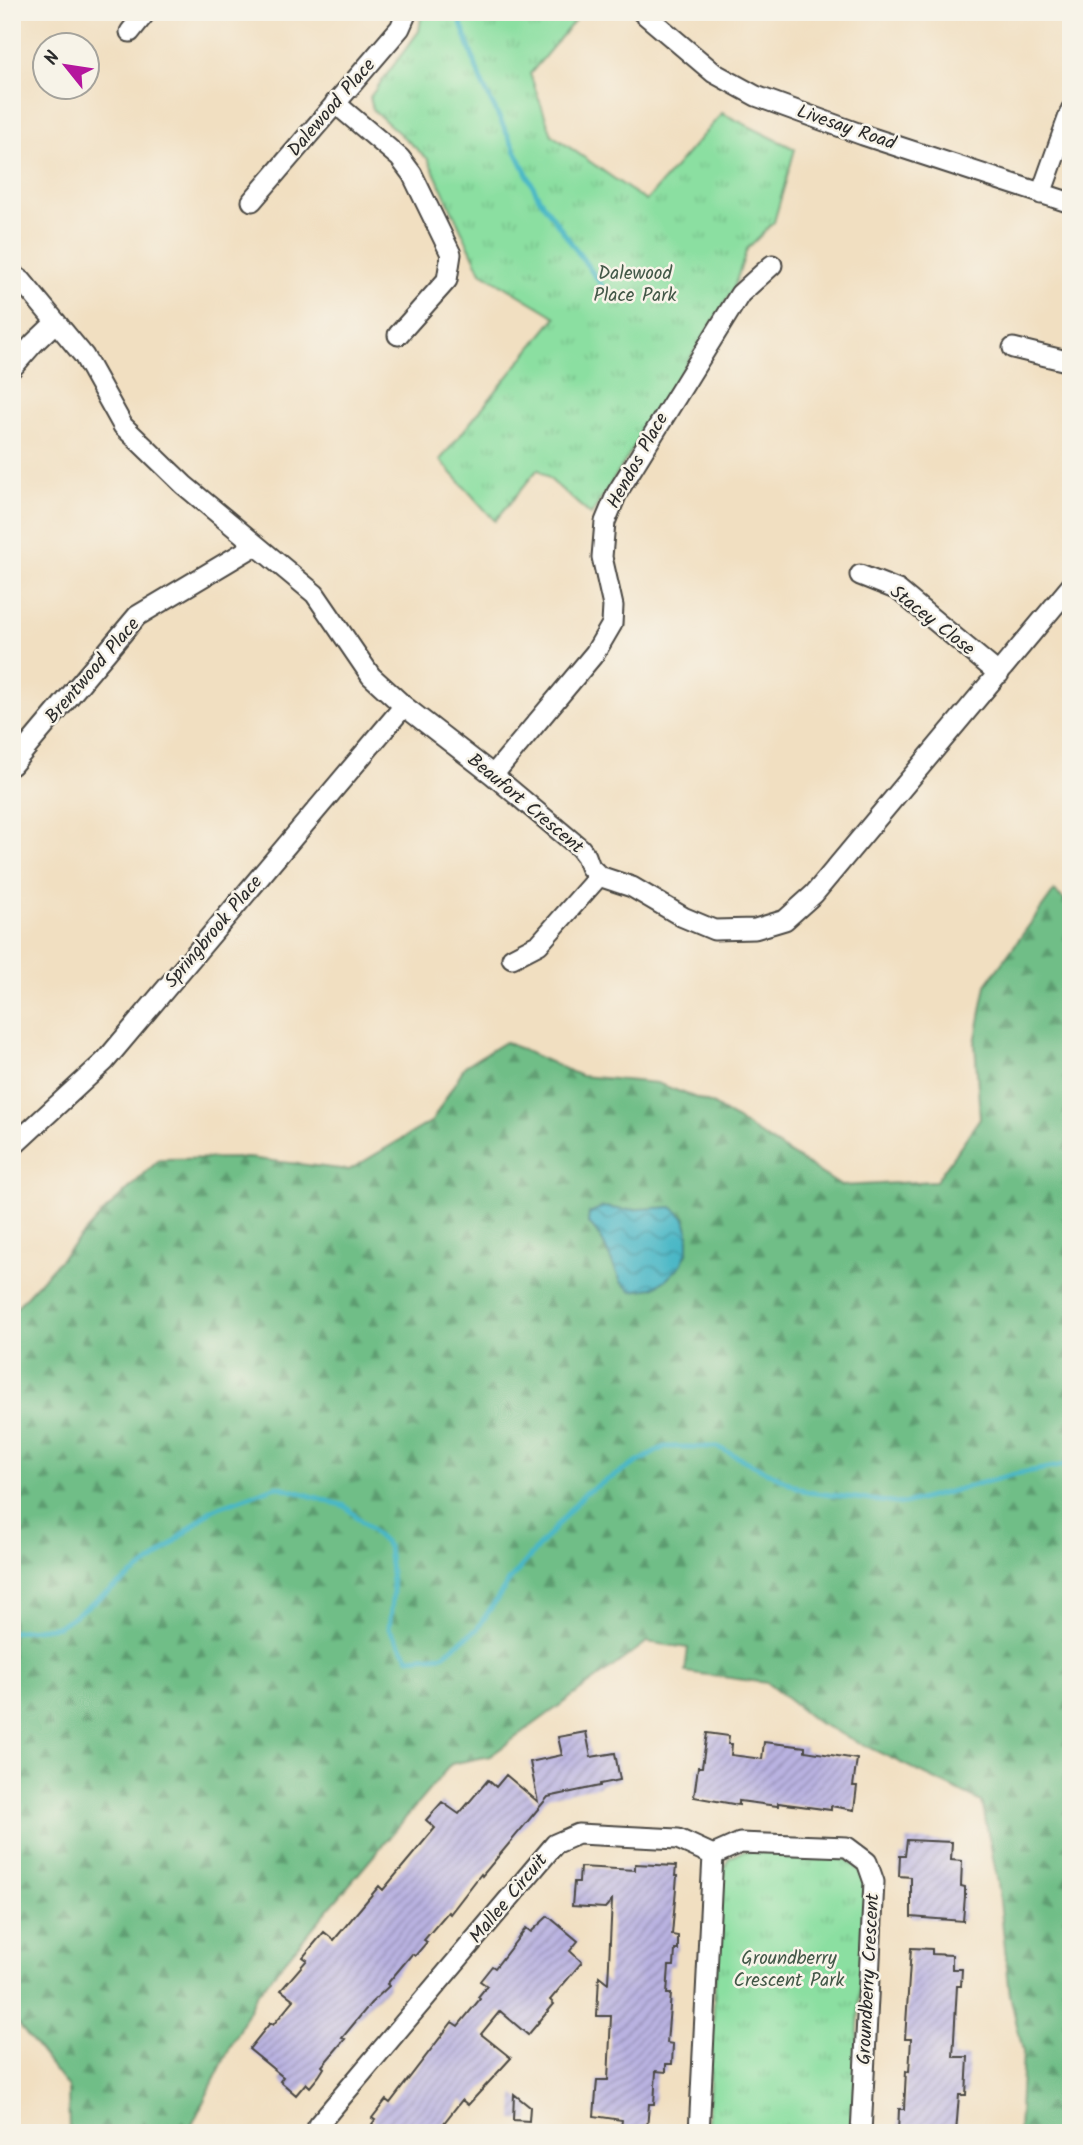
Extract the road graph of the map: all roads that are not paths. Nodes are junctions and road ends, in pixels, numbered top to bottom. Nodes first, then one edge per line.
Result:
1 (146, 12) edge
2 (407, 12) edge
3 (642, 12) edge
4 (130, 32) dead end
5 (335, 103) junction
6 (1071, 110) edge
7 (1041, 194) junction
8 (252, 201) dead end
9 (1071, 203) edge
10 (772, 265) dead end
11 (12, 274) edge
12 (56, 322) junction
13 (398, 335) dead end
14 (1013, 348) dead end
15 (1071, 362) edge
16 (12, 369) edge
17 (256, 545) junction
18 (860, 575) dead end
19 (1071, 586) edge
20 (999, 674) junction
21 (404, 706) junction
22 (12, 765) edge
23 (493, 775) junction
24 (600, 876) junction
25 (512, 958) dead end
26 (12, 1147) edge
27 (713, 1855) junction
28 (316, 2133) edge
29 (699, 2133) edge
30 (861, 2133) edge

1 - 4 street
2 - 5 street, Dalewood Place
3 - 7 street, Livesay Road
5 - 8 street, Dalewood Place
5 - 13 street
6 - 7 street
7 - 9 street, Livesay Road
10 - 23 street, Hendos Place
11 - 12 street, Beaufort Crescent
12 - 16 street
12 - 17 street, Beaufort Crescent
14 - 15 street
17 - 21 street, Beaufort Crescent
17 - 22 street, Brentwood Place
18 - 20 street, Stacey Close
19 - 20 street
20 - 24 street
21 - 23 street, Beaufort Crescent
21 - 26 street, Springbrook Place
23 - 24 street, Beaufort Crescent
24 - 25 street
27 - 28 street, Mallee Circuit
27 - 29 street
27 - 30 street, Groundberry Crescent

